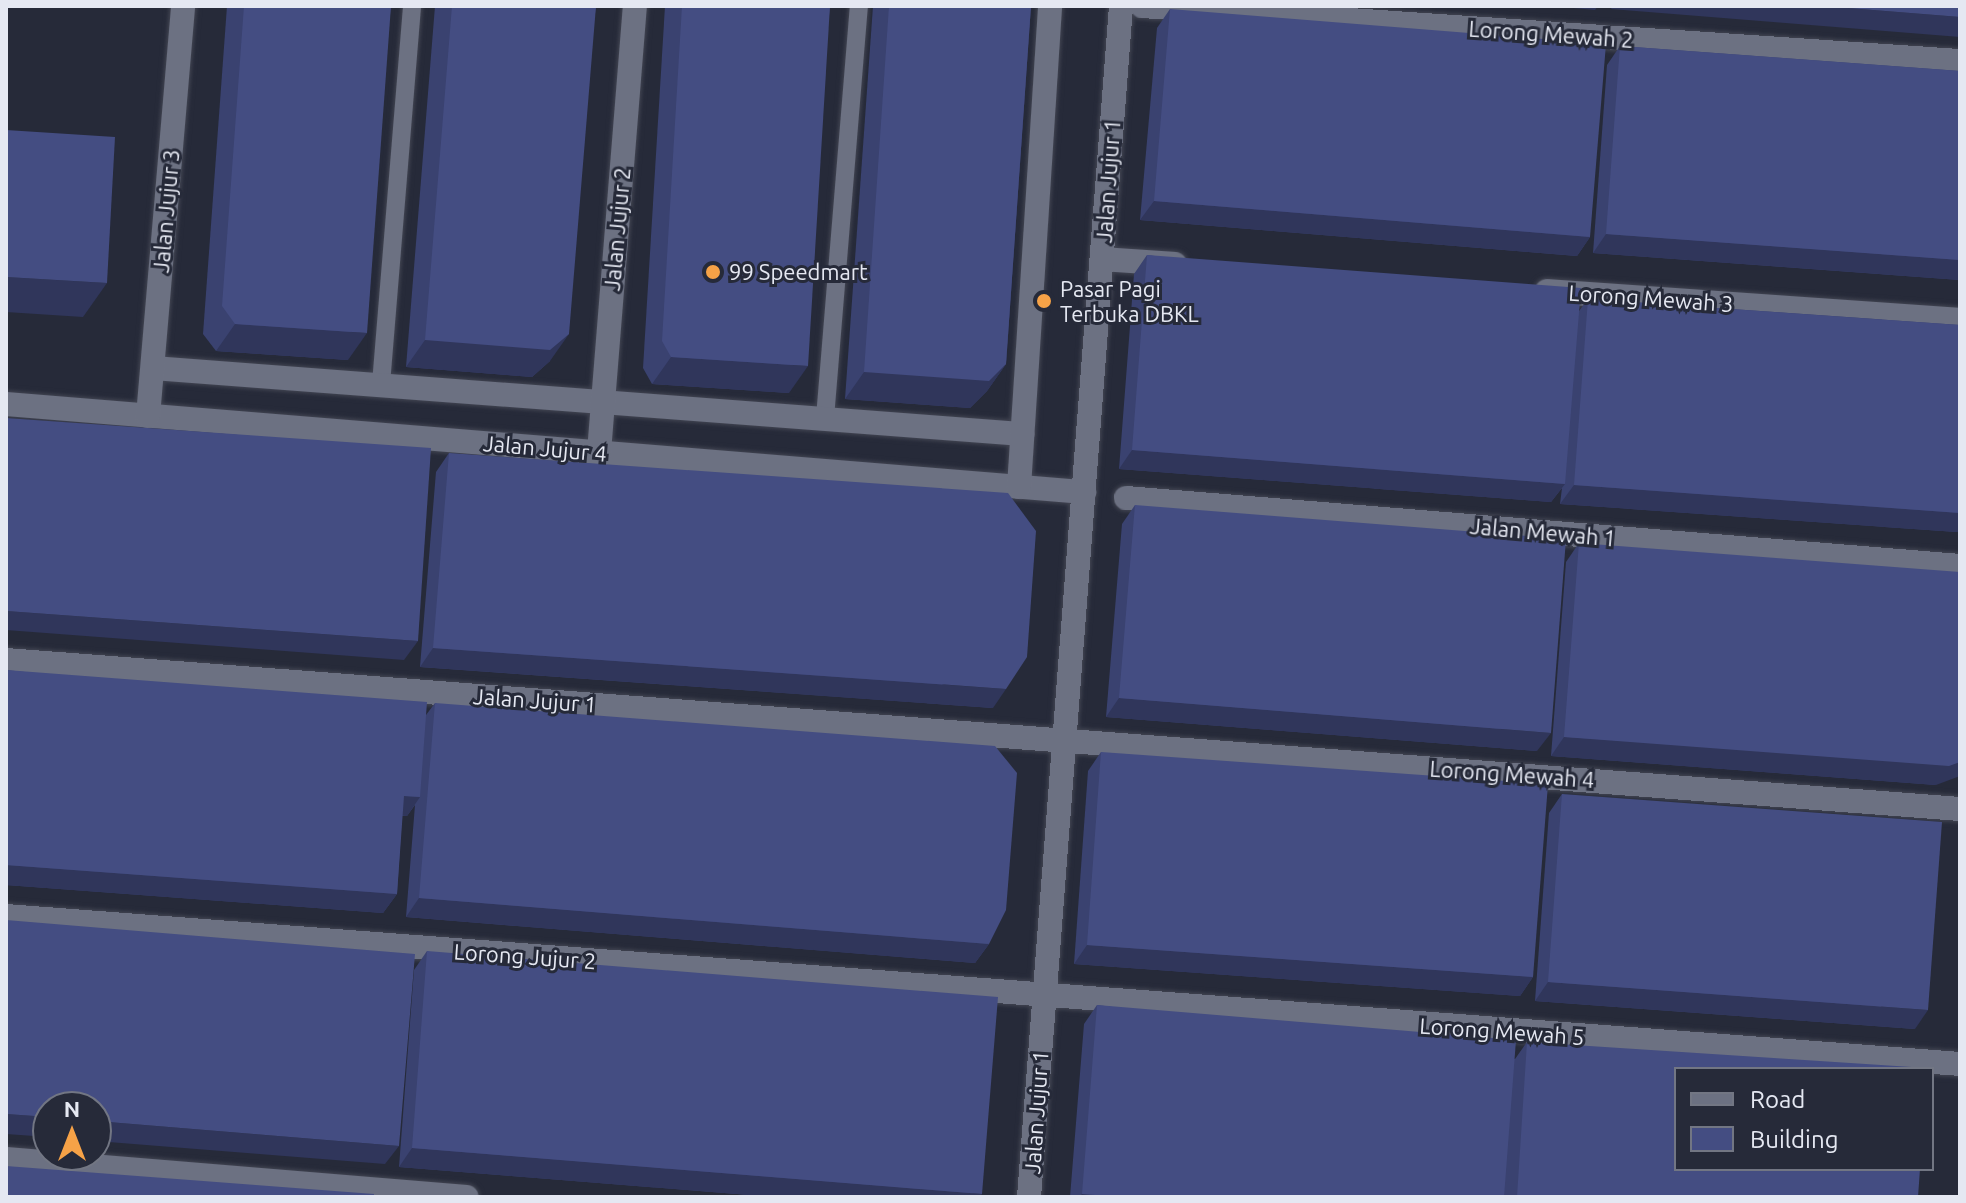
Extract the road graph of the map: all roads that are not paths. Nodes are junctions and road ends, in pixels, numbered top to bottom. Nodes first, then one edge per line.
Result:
1 (183, 6) edge
2 (412, 6) edge
3 (635, 6) edge
4 (859, 6) edge
5 (1050, 6) edge
6 (1121, 6) edge
7 (1142, 6) edge
8 (1960, 61) edge
9 (1102, 259) junction
10 (1197, 266) edge
11 (1515, 288) edge
12 (1960, 320) edge
13 (153, 368) junction
14 (381, 384) junction
15 (604, 401) junction
16 (6, 404) edge
17 (148, 416) junction
18 (825, 418) junction
19 (1022, 434) junction
20 (599, 452) junction
21 (1019, 487) junction
22 (1084, 492) junction
23 (1126, 498) dead end
24 (1960, 566) edge
25 (6, 660) edge
26 (1064, 740) junction
27 (1960, 809) edge
28 (6, 916) edge
29 (1045, 997) junction
30 (1960, 1064) edge
31 (6, 1159) edge
32 (466, 1197) edge
33 (1029, 1197) edge

1 - 13 street, Jalan Jujur 3
2 - 14 lane
3 - 15 street, Jalan Jujur 2
4 - 18 lane
5 - 19 street
6 - 9 street, Jalan Jujur 1
7 - 8 street, Lorong Mewah 2
9 - 10 street
9 - 22 street, Jalan Jujur 1
11 - 12 street, Lorong Mewah 3
13 - 14 street
13 - 17 street, Jalan Jujur 3
14 - 15 street
15 - 18 street
15 - 20 street, Jalan Jujur 2
16 - 17 street, Jalan Jujur 4
17 - 20 street, Jalan Jujur 4
18 - 19 street
19 - 21 street
20 - 21 street, Jalan Jujur 4
21 - 22 street, Jalan Jujur 4
22 - 26 street, Jalan Jujur 1
23 - 24 street, Jalan Mewah 1
25 - 26 street, Jalan Jujur 1
26 - 27 street, Lorong Mewah 4
26 - 29 street, Jalan Jujur 1
28 - 29 street, Lorong Jujur 2
29 - 30 street, Lorong Mewah 5
29 - 33 street, Jalan Jujur 1
31 - 32 street

